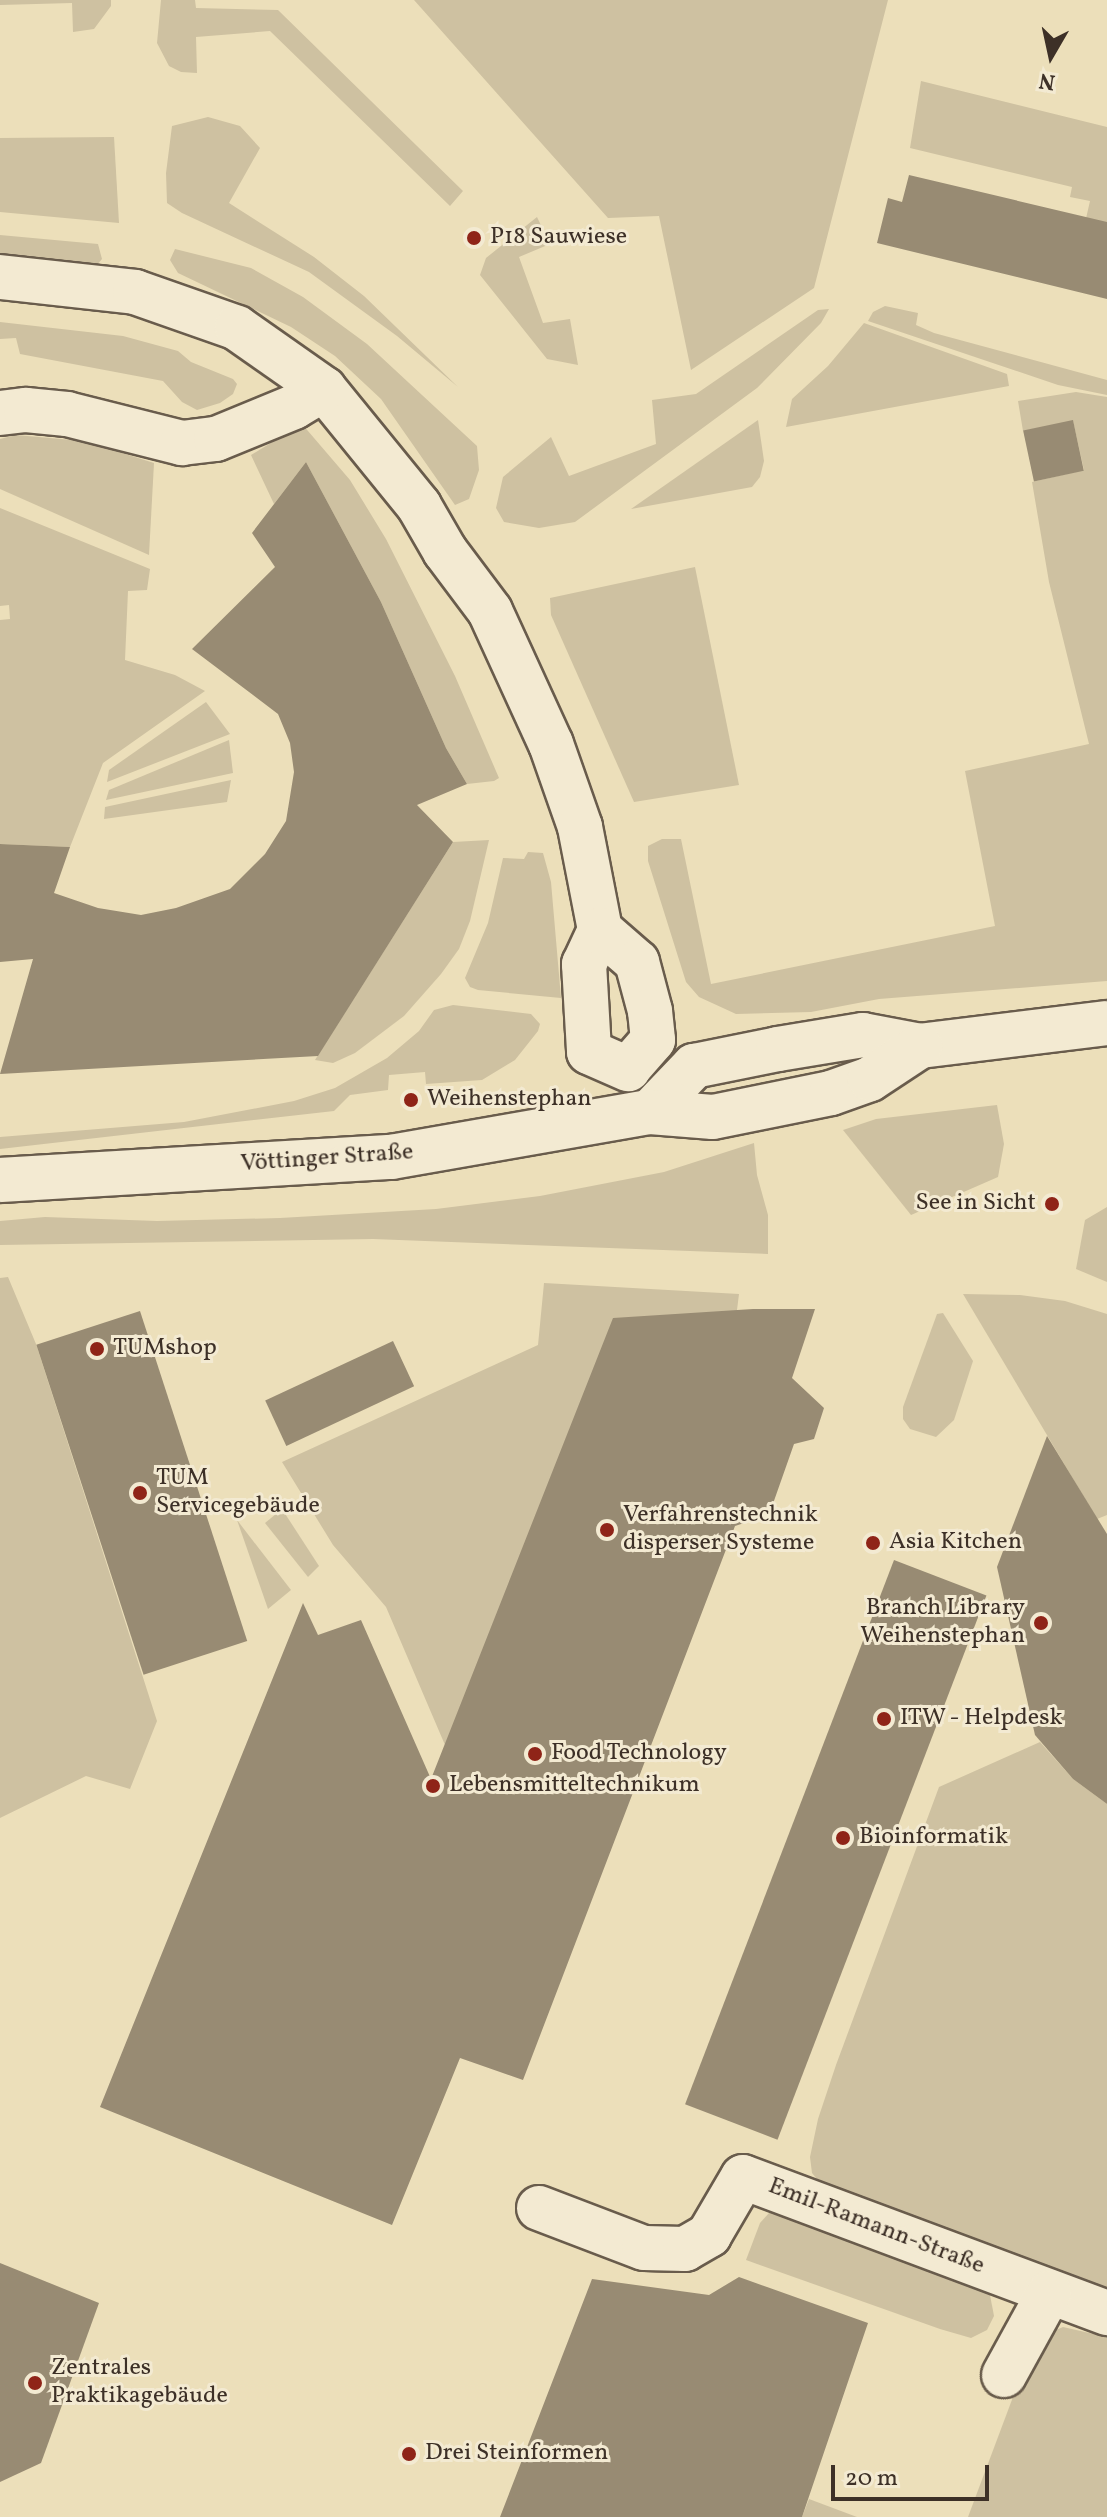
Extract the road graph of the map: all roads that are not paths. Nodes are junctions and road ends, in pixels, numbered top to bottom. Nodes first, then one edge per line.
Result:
1 (0, 277) edge
2 (324, 389) junction
3 (0, 413) edge
4 (600, 930) junction
5 (1107, 1023) edge
6 (628, 1069) junction
7 (644, 1113) junction
8 (0, 1180) edge
9 (539, 2208) dead end
10 (1049, 2293) junction
11 (1107, 2313) edge
12 (1004, 2375) dead end

1 - 2 street
2 - 3 street
2 - 4 street
4 - 6 street
4 - 6 street
5 - 7 street
6 - 7 street
7 - 8 street, Vöttinger Straße
9 - 10 street, Emil-Ramann-Straße
10 - 11 street, Emil-Ramann-Straße
10 - 12 street

